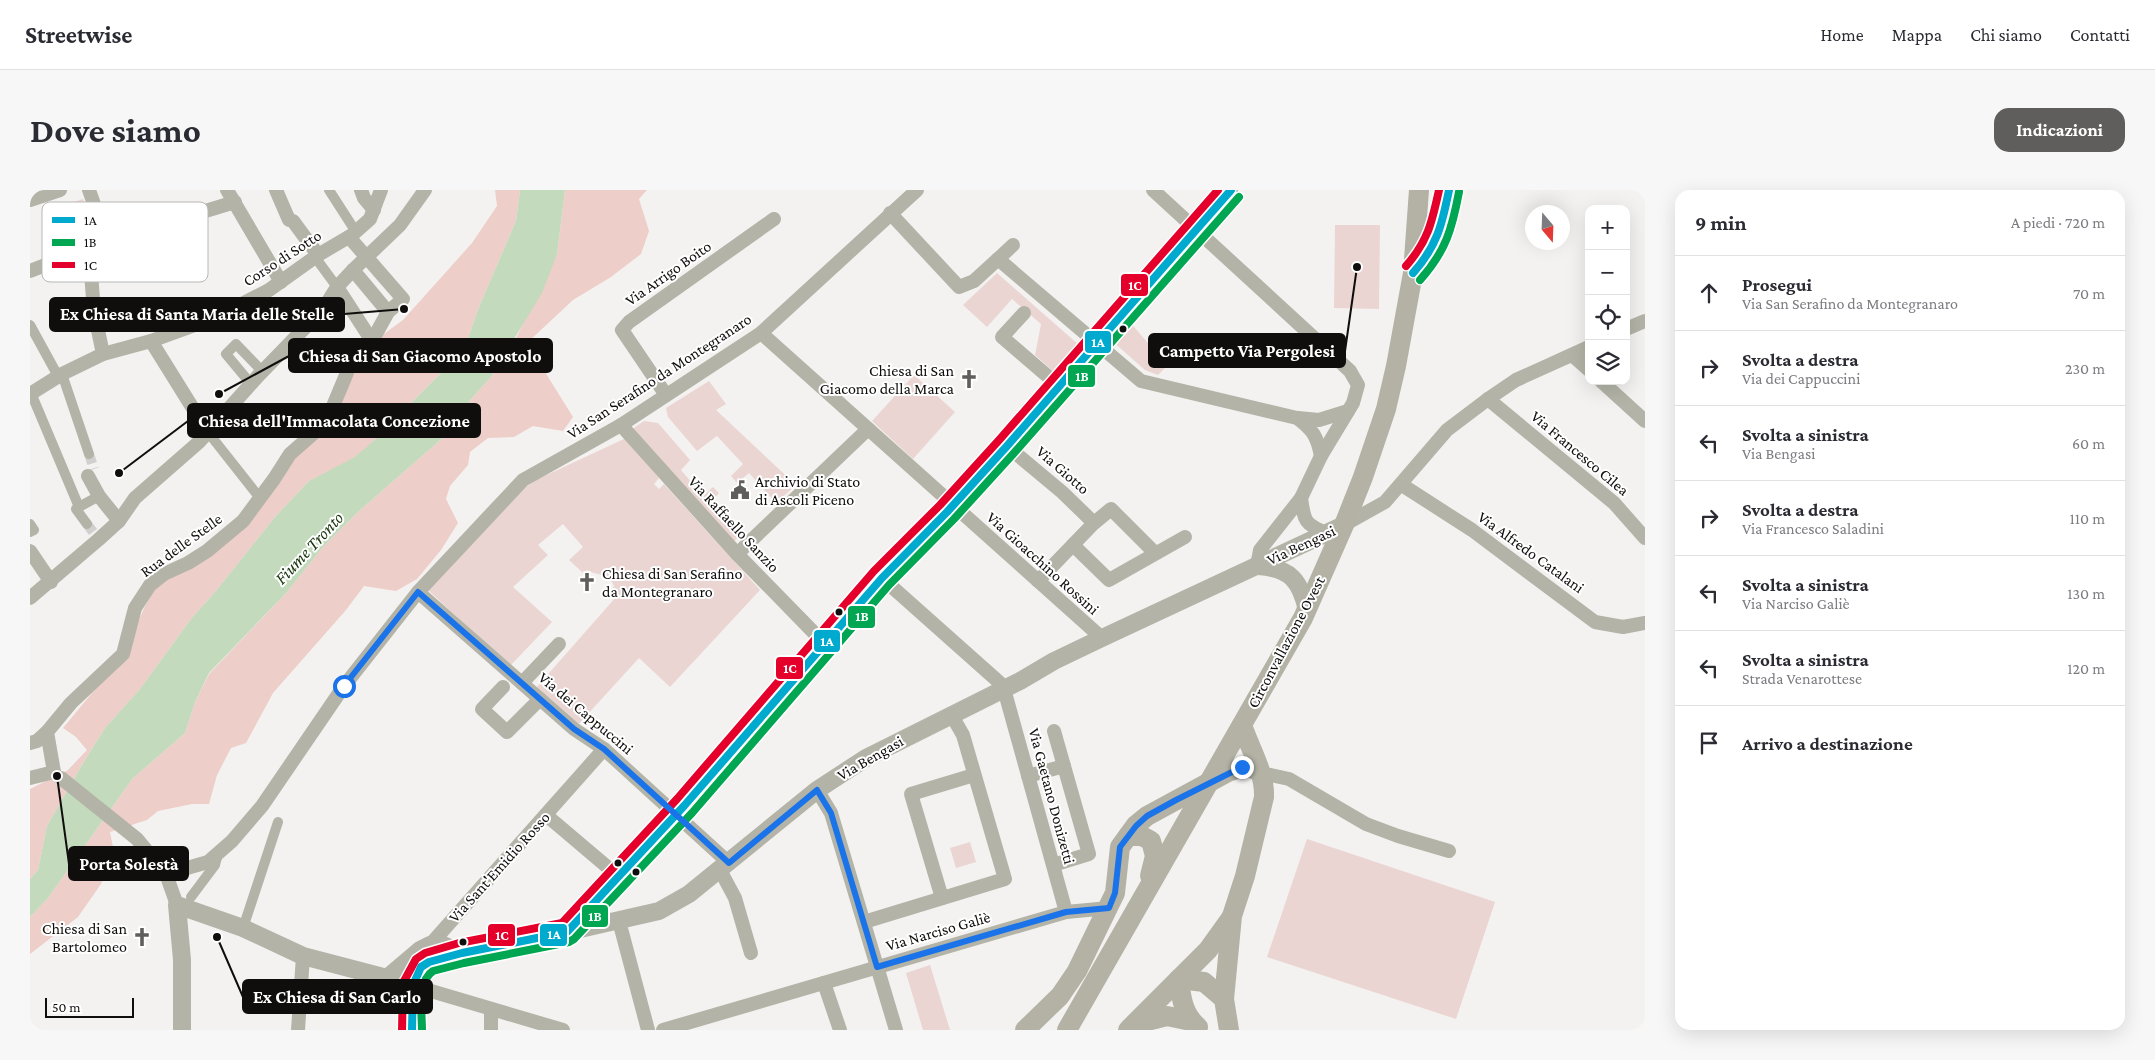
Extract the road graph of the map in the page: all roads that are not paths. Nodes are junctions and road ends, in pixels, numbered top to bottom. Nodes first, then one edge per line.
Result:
1 (59, 190) edge
2 (89, 190) edge
3 (276, 190) edge
4 (329, 190) edge
5 (361, 190) edge
6 (380, 190) edge
7 (424, 190) edge
8 (917, 190) edge
9 (1153, 190) edge
10 (1231, 190) edge
11 (1419, 190) edge
12 (1449, 190) edge
13 (231, 196) edge
14 (30, 200) edge
15 (93, 202) edge
16 (208, 205) edge
17 (374, 210) junction
18 (890, 213) junction
19 (774, 219) dead end
20 (1195, 229) junction
21 (353, 234) junction
22 (1013, 245) dead end
23 (316, 256) junction
24 (367, 258) junction
25 (998, 259) junction
26 (353, 270) junction
27 (1413, 273) junction
28 (92, 282) edge
29 (281, 282) junction
30 (337, 287) junction
31 (388, 312) junction
32 (1024, 313) dead end
33 (1645, 321) edge
34 (30, 325) edge
35 (1630, 327) edge
36 (761, 333) junction
37 (151, 341) junction
38 (372, 341) junction
39 (1096, 344) junction
40 (1585, 349) edge
41 (103, 354) junction
42 (1572, 355) junction
43 (1585, 366) edge
44 (262, 371) junction
45 (60, 375) junction
46 (251, 384) junction
47 (1605, 385) edge
48 (1059, 386) junction
49 (31, 389) edge
50 (666, 395) junction
51 (1488, 399) junction
52 (1348, 411) junction
53 (1298, 418) junction
54 (1645, 421) edge
55 (621, 425) junction
56 (868, 429) junction
57 (207, 431) junction
58 (1006, 446) junction
59 (89, 454) tunnel mouth
60 (1321, 456) junction
61 (92, 472) tunnel mouth
62 (1402, 485) junction
63 (99, 496) junction
64 (259, 496) junction
65 (1301, 498) junction
66 (953, 505) junction
67 (79, 507) junction
68 (118, 521) junction
69 (1094, 522) junction
70 (30, 524) edge
71 (87, 524) tunnel mouth
72 (1336, 529) junction
73 (30, 532) edge
74 (1185, 537) dead end
75 (1645, 538) edge
76 (1073, 545) junction
77 (30, 551) edge
78 (1155, 553) junction
79 (737, 554) junction
80 (1257, 566) junction
81 (882, 578) junction
82 (1038, 581) junction
83 (51, 582) junction
84 (418, 592) junction
85 (30, 598) edge
86 (1307, 610) junction
87 (1645, 622) edge
88 (1102, 638) junction
89 (824, 643) junction
90 (559, 644) dead end
91 (518, 679) junction
92 (503, 688) dead end
93 (1004, 689) junction
94 (540, 699) junction
95 (951, 714) junction
96 (1242, 725) junction
97 (1054, 731) dead end
98 (47, 732) junction
99 (30, 743) edge
100 (604, 749) junction
101 (1064, 766) junction
102 (1261, 773) junction
103 (58, 775) junction
104 (974, 775) junction
105 (1028, 776) junction
106 (30, 778) edge
107 (1209, 784) junction
108 (817, 790) junction
109 (546, 815) junction
110 (676, 815) junction
111 (278, 822) dead end
112 (1128, 836) junction
113 (1449, 851) dead end
114 (218, 854) junction
115 (1053, 865) junction
116 (724, 866) junction
117 (166, 874) junction
118 (618, 876) junction
119 (1147, 890) junction
120 (942, 898) junction
121 (184, 901) junction
122 (1109, 908) junction
123 (1066, 912) junction
124 (1232, 916) junction
125 (619, 921) junction
126 (864, 922) junction
127 (243, 928) junction
128 (568, 932) junction
129 (430, 945) junction
130 (462, 953) junction
131 (751, 953) dead end
132 (302, 956) junction
133 (877, 967) junction
134 (387, 978) junction
135 (1179, 979) junction
136 (824, 983) junction
137 (413, 985) junction
138 (1224, 1000) junction
139 (491, 1010) junction
140 (1196, 1026) edge
141 (1130, 1027) edge
142 (182, 1030) edge
143 (298, 1030) edge
144 (412, 1030) edge
145 (491, 1030) edge
146 (563, 1030) edge
147 (648, 1030) edge
148 (663, 1030) edge
149 (840, 1030) edge
150 (896, 1030) edge
151 (1025, 1030) edge
152 (1067, 1030) edge
153 (1229, 1030) edge

1 - 14 street
2 - 15 street
3 - 23 street
4 - 21 street
5 - 17 street
6 - 17 street, Corso di Sotto
7 - 24 street
8 - 18 street, Via San Serafino da Montegranaro
9 - 20 street
10 - 20 street
11 - 27 main road, Circonvallazione Ovest
12 - 27 street
13 - 16 street
13 - 29 street
17 - 21 street, Corso di Sotto
18 - 25 street
18 - 36 street, Via San Serafino da Montegranaro
19 - 50 street, Via Arrigo Boito
20 - 39 street
20 - 52 street
21 - 23 street, Corso di Sotto
21 - 24 street, Rua delle Stelle
22 - 25 street
23 - 29 street, Corso di Sotto
23 - 30 street
24 - 26 street
24 - 31 street, Rua delle Stelle
25 - 39 street
26 - 30 street
26 - 31 street
27 - 72 main road, Circonvallazione Ovest
28 - 41 street
29 - 37 street, Corso di Sotto
30 - 38 street
30 - 44 street
31 - 38 street, Rua delle Stelle
32 - 48 street
33 - 35 street
34 - 45 street
36 - 50 street, Via San Serafino da Montegranaro
36 - 56 street, Via Gioacchino Rossini
37 - 41 street, Corso di Sotto
37 - 57 street
38 - 64 street, Rua delle Stelle
39 - 48 street
39 - 53 street
40 - 42 street
41 - 45 street, Corso di Sotto
42 - 43 street
42 - 51 street
44 - 46 street
44 - 46 street
45 - 49 street, Corso di Sotto
45 - 59 street
46 - 57 street
47 - 54 street
48 - 58 street
49 - 67 street
50 - 55 street, Via San Serafino da Montegranaro
51 - 62 street
51 - 75 street, Via Francesco Cilea
52 - 53 street
52 - 60 street
53 - 60 street
55 - 79 street, Via Raffaello Sanzio
55 - 84 street, Via San Serafino da Montegranaro
56 - 66 street, Via Gioacchino Rossini
56 - 79 street
57 - 64 street
57 - 68 street
58 - 66 street
58 - 69 street, Via Giotto
60 - 65 street
61 - 63 street
62 - 72 street
62 - 87 street, Via Alfredo Catalani
63 - 67 street
63 - 68 street
64 - 98 street, Rua delle Stelle
65 - 72 street
65 - 80 street
66 - 81 street
66 - 82 street, Via Gioacchino Rossini
67 - 71 street
68 - 83 street
69 - 76 street
69 - 78 street
70 - 73 street
72 - 80 street, Via Bengasi
72 - 86 main road, Circonvallazione Ovest
74 - 78 street
76 - 78 street
76 - 82 street
77 - 83 street
79 - 89 street, Via Raffaello Sanzio
80 - 86 street, Via Bengasi
80 - 88 street, Via Bengasi
81 - 89 street
81 - 93 street
82 - 88 street, Via Gioacchino Rossini
83 - 85 street
84 - 91 street, Via dei Cappuccini
84 - 114 street, Via San Serafino da Montegranaro
86 - 96 main road, Circonvallazione Ovest
88 - 93 street, Via Bengasi
89 - 110 street
90 - 91 street
91 - 94 street, Via dei Cappuccini
92 - 94 street
93 - 95 street, Via Bengasi
93 - 105 street, Via Gaetano Donizetti
94 - 100 street, Via dei Cappuccini
95 - 104 street
95 - 108 street, Via Bengasi
96 - 102 main road
96 - 107 main road, Circonvallazione Ovest
97 - 101 street
98 - 99 street, Rua delle Stelle
98 - 103 street
100 - 109 street, Via Sant'Emidio Rosso
100 - 110 street, Via dei Cappuccini
101 - 105 street
101 - 115 street
102 - 107 main road
102 - 113 street
102 - 124 main road
103 - 106 street
103 - 117 street
104 - 120 street
104 - 120 street
105 - 115 street, Via Gaetano Donizetti
107 - 112 main road
107 - 119 main road, Circonvallazione Ovest
108 - 116 street, Via Bengasi
108 - 126 street
109 - 118 street
109 - 129 street, Via Sant'Emidio Rosso
110 - 116 street, Via dei Cappuccini
110 - 118 street
111 - 127 street
112 - 119 main road
112 - 122 main road
114 - 117 street, Via San Serafino da Montegranaro
114 - 121 street
115 - 123 street, Via Gaetano Donizetti
116 - 125 street, Via Bengasi
116 - 131 street, Via dei Cappuccini
117 - 121 street
118 - 128 street
119 - 152 main road, Circonvallazione Ovest
120 - 126 street
121 - 127 street
121 - 142 street
122 - 123 street, Via Narciso Galiè
122 - 151 main road
123 - 133 street, Via Narciso Galiè
124 - 135 main road
124 - 138 main road
125 - 128 street, Via Bengasi
125 - 147 street
126 - 133 street
127 - 132 street
128 - 130 street, Via Bengasi
129 - 130 street
129 - 134 street, Via Sant'Emidio Rosso
130 - 137 street, Via Bengasi
132 - 134 street
132 - 143 street
133 - 136 street, Via Narciso Galiè
133 - 150 street
134 - 137 street
135 - 138 main road
135 - 140 main road
135 - 141 main road
136 - 148 street, Via Narciso Galiè
136 - 149 street
137 - 139 street
137 - 144 street
138 - 153 main road
139 - 145 street
139 - 146 street
140 - 141 main road

